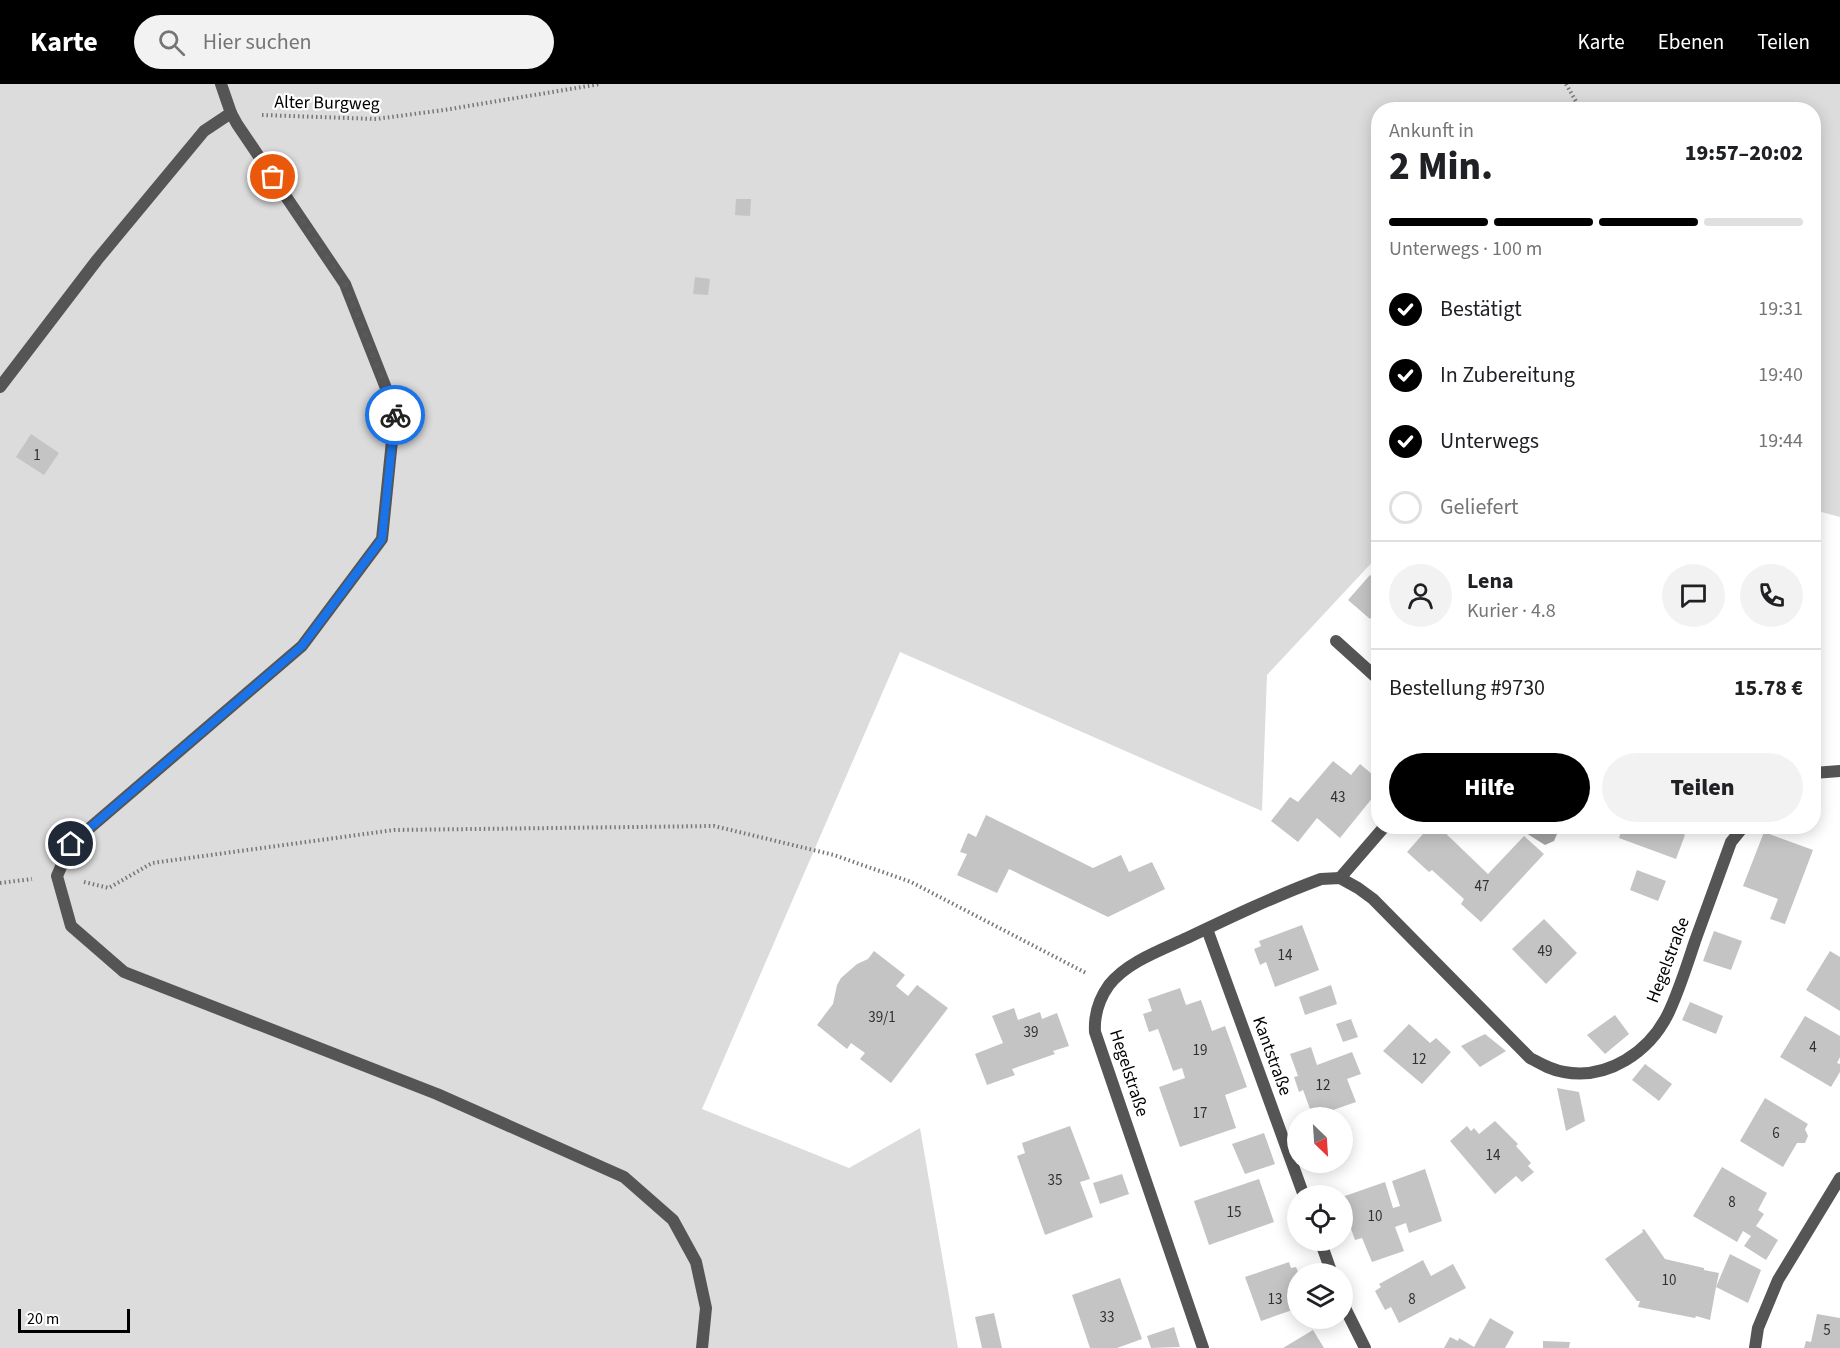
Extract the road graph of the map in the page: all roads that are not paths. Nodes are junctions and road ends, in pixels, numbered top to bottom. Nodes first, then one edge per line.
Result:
1 (221, 84) edge
2 (231, 113) junction
3 (0, 387) edge
4 (1336, 641) dead end
5 (1371, 673) edge
6 (1840, 771) edge
7 (1821, 772) edge
8 (1378, 834) edge
9 (1738, 834) edge
10 (1340, 878) junction
11 (1207, 928) junction
12 (1840, 1178) edge
13 (1300, 1185) edge
14 (1353, 1324) edge
15 (702, 1348) edge
16 (1203, 1348) edge
17 (1365, 1348) edge
18 (1755, 1348) edge

1 - 2 street
2 - 3 street
2 - 15 street
4 - 5 street
6 - 7 street
8 - 10 street
9 - 10 street, Hegelstraße
10 - 11 street, Hegelstraße
11 - 13 street, Kantstraße
11 - 16 street, Hegelstraße
12 - 18 street
14 - 17 street

